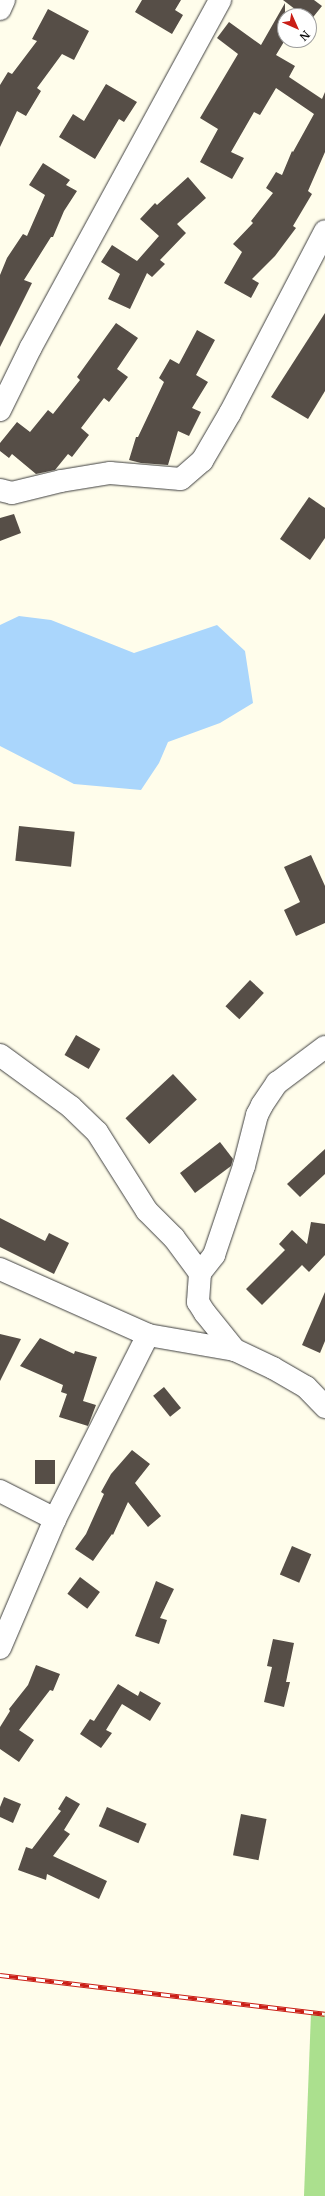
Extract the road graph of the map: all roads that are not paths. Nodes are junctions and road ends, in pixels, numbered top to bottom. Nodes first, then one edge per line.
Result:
1 (4, 0) edge
2 (220, 0) edge
3 (0, 9) edge
4 (325, 231) edge
5 (0, 410) edge
6 (0, 490) edge
7 (325, 1047) edge
8 (0, 1055) edge
9 (0, 1269) edge
10 (200, 1273) junction
11 (148, 1335) junction
12 (234, 1350) junction
13 (325, 1406) edge
14 (0, 1491) edge
15 (55, 1519) junction
16 (0, 1648) edge

1 - 3 street
2 - 5 street
4 - 6 street
7 - 10 street
8 - 10 street
9 - 11 street
10 - 12 street
11 - 12 street
11 - 15 street
12 - 13 street
14 - 15 street
15 - 16 street

